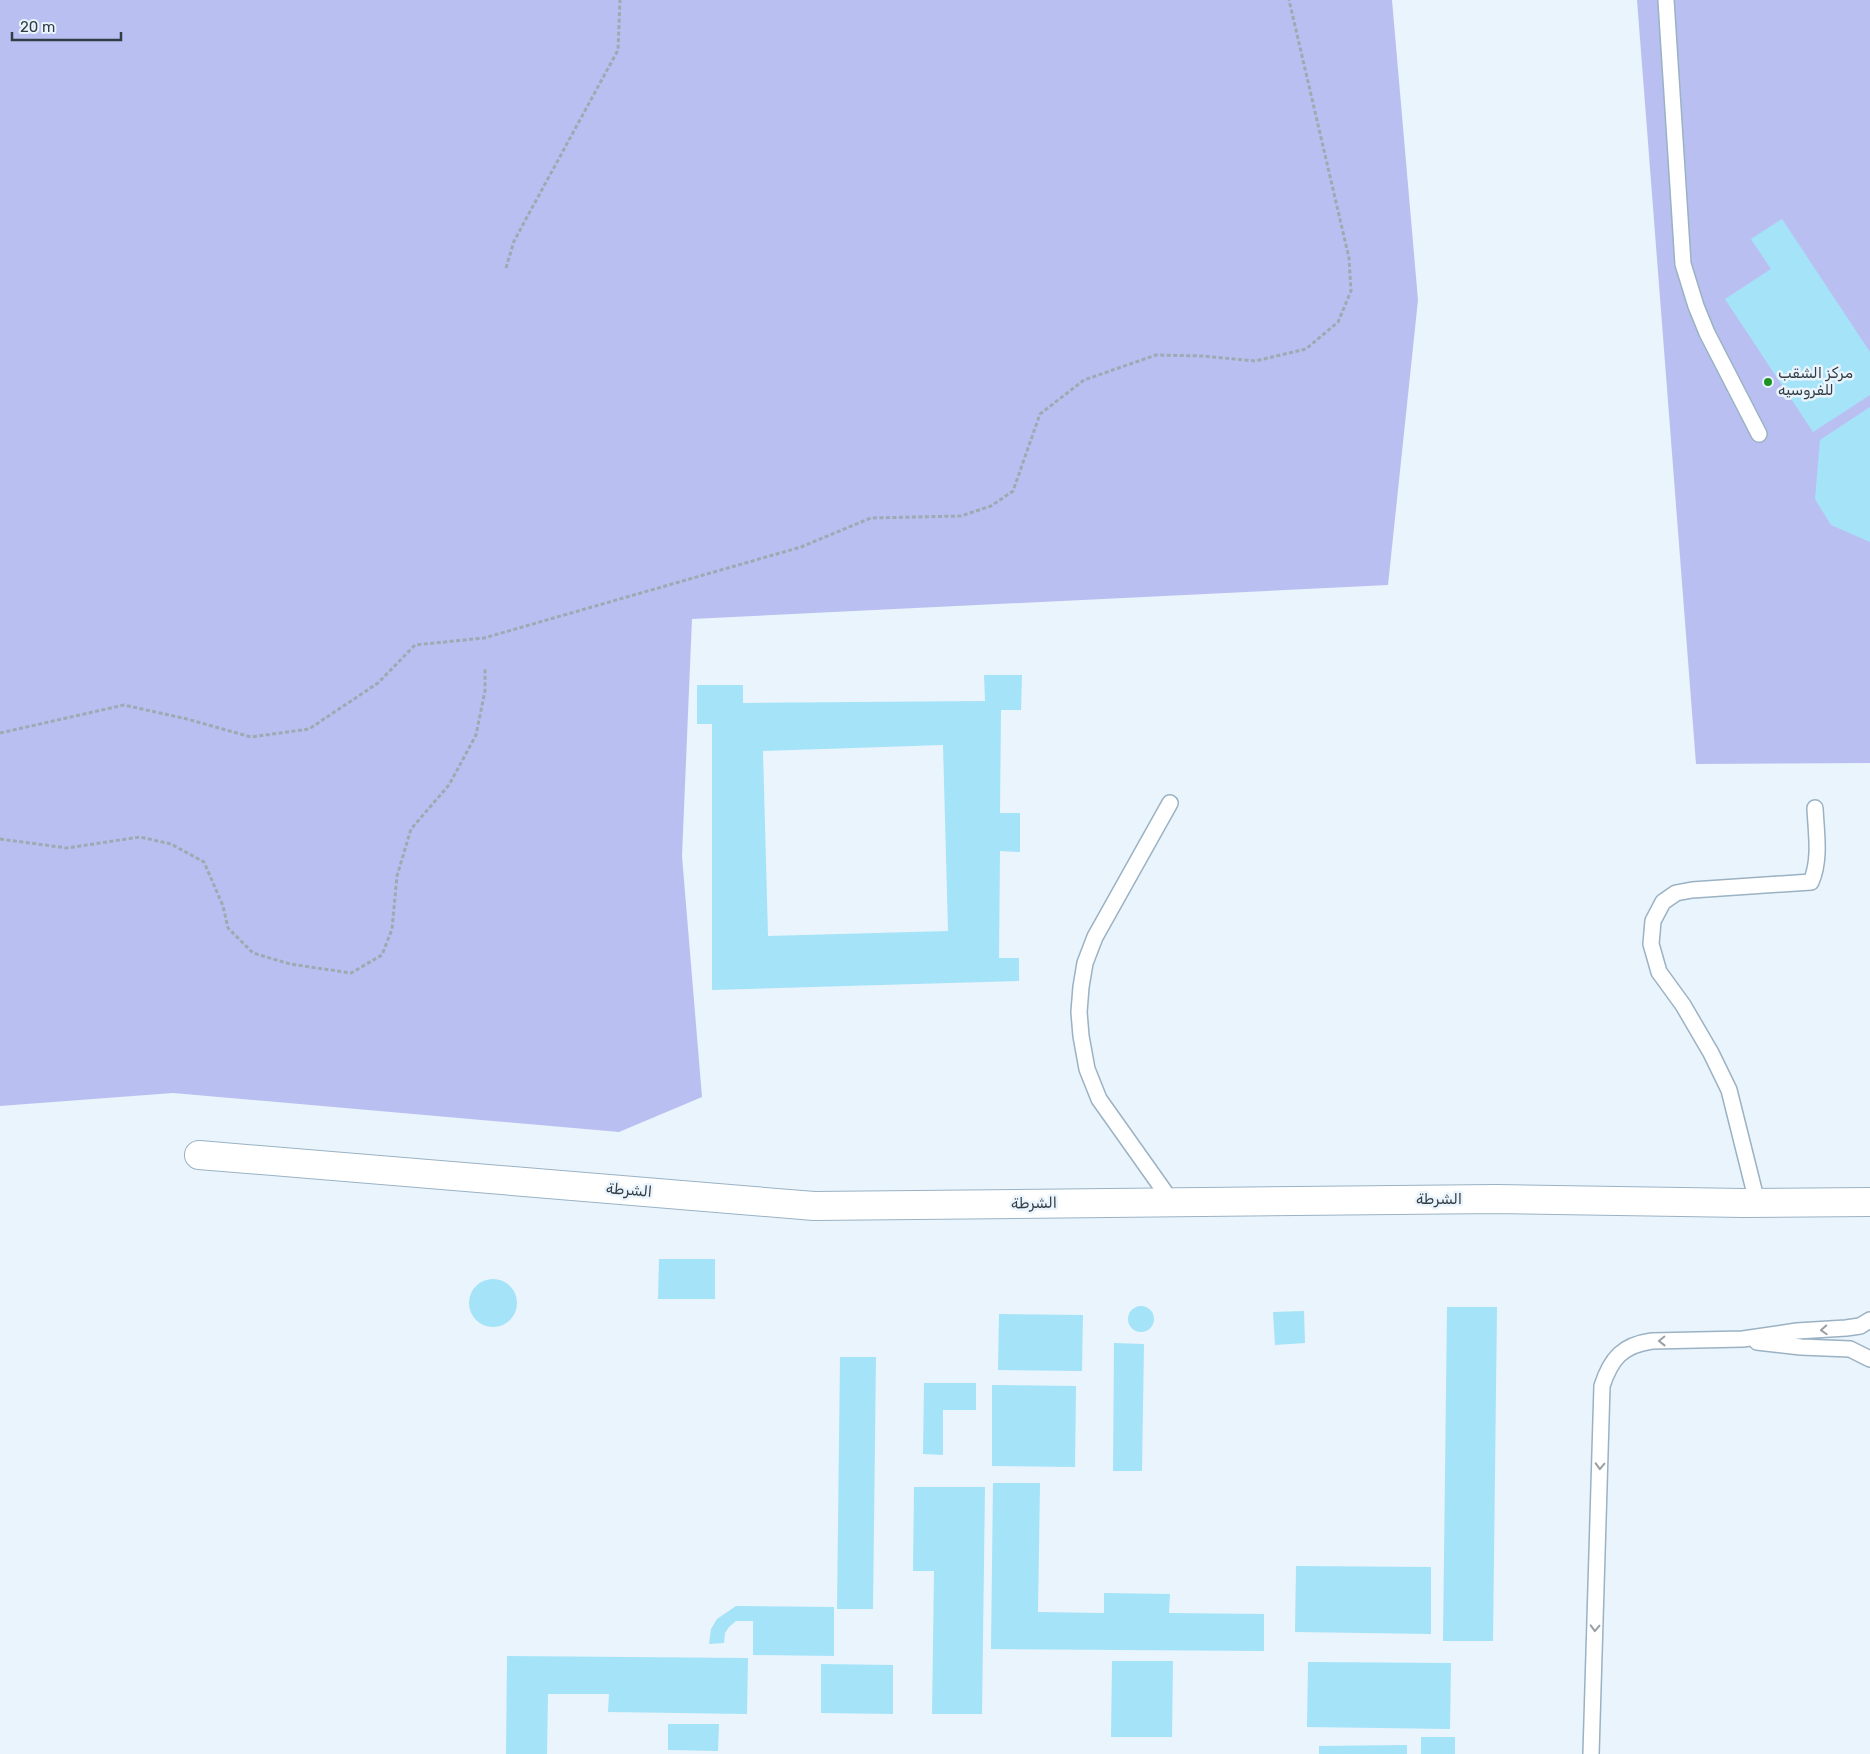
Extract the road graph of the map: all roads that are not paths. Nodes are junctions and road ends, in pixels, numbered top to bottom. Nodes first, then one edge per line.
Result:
1 (1666, 0) edge
2 (1759, 434) dead end
3 (1170, 803) dead end
4 (1815, 808) dead end
5 (200, 1155) dead end
6 (1172, 1202) junction
7 (1756, 1202) junction
8 (1859, 1202) edge
9 (1870, 1217) edge
10 (1870, 1320) edge
11 (1743, 1339) junction
12 (1870, 1359) edge
13 (1592, 1754) edge

1 - 2 lane
3 - 6 lane
4 - 7 lane
5 - 6 street, الشرطة
6 - 7 street, الشرطة
7 - 8 street, الشرطة
8 - 9 lane
10 -> 11 lane
11 - 12 lane
11 -> 13 lane

